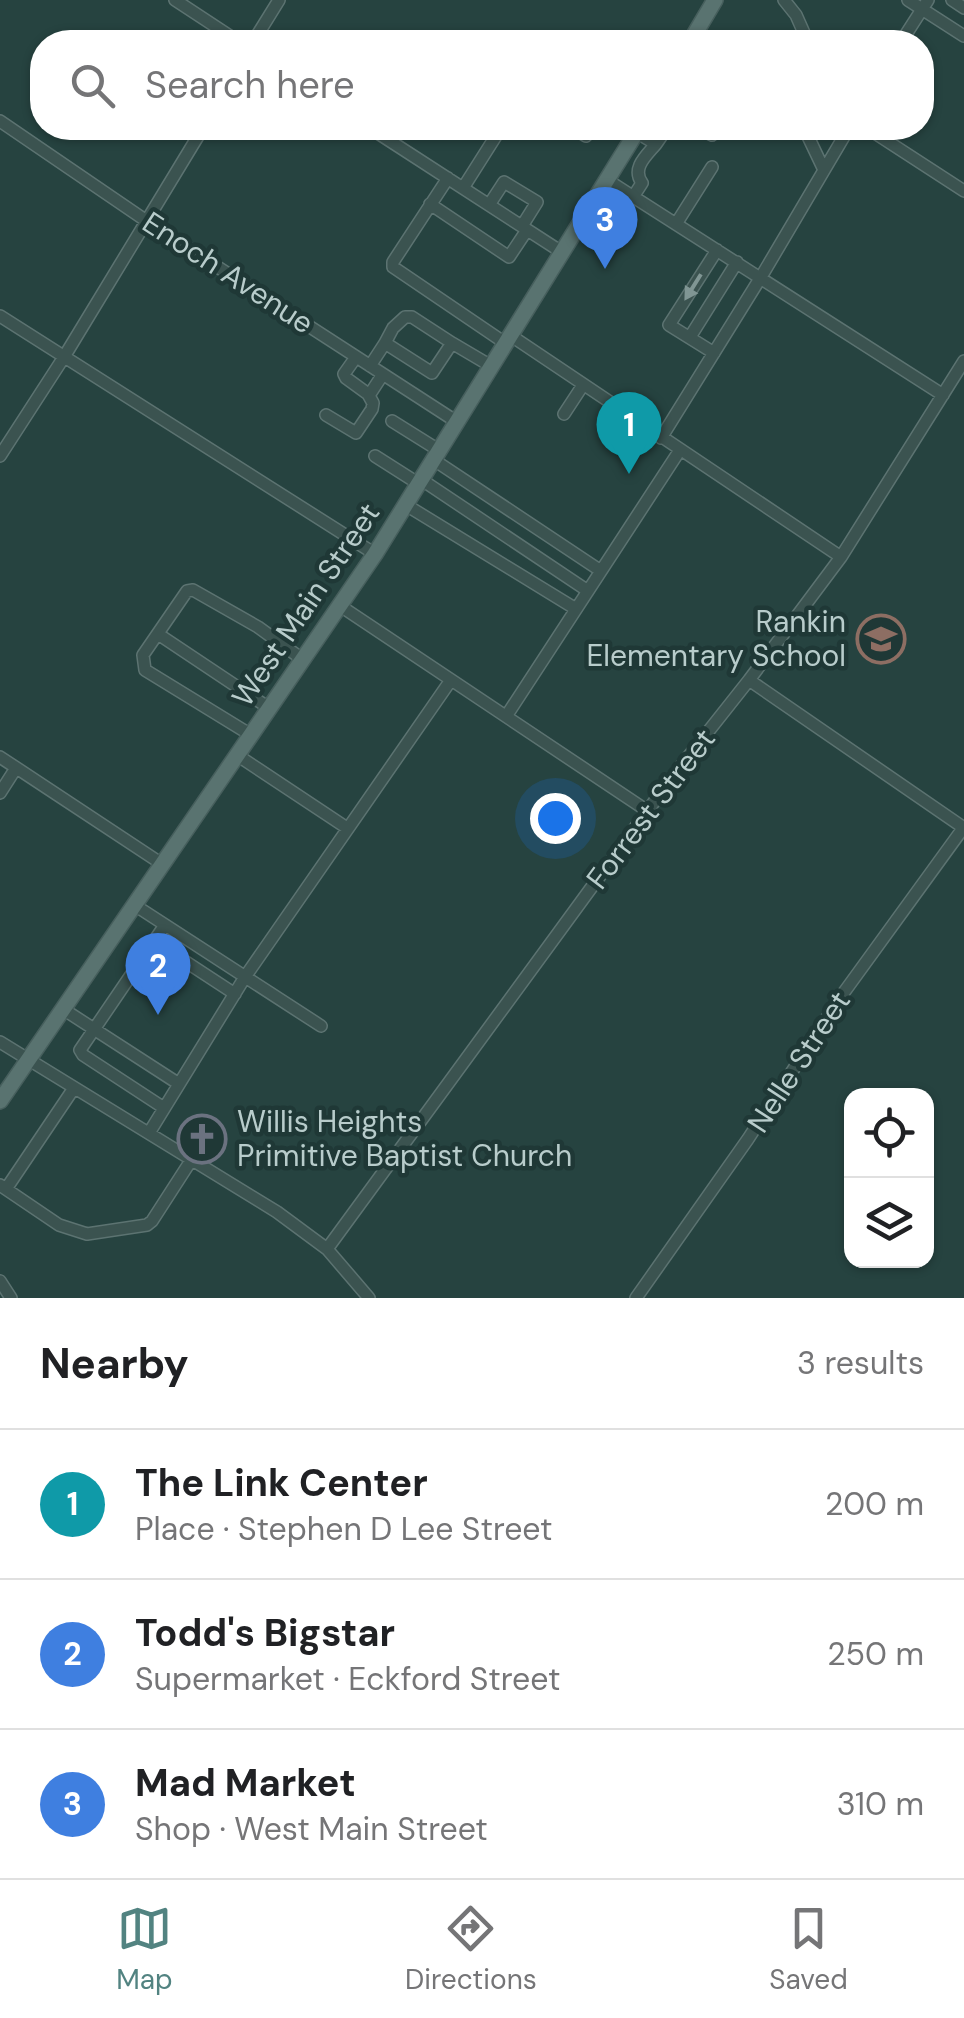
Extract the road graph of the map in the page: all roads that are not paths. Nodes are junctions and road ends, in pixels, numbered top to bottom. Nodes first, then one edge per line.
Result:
1 (175, 0) edge
2 (279, 0) edge
3 (715, 0) edge
4 (784, 0) edge
5 (908, 0) edge
6 (952, 0) edge
7 (925, 5) edge
8 (964, 8) edge
9 (220, 30) edge
10 (260, 30) edge
11 (697, 30) edge
12 (803, 30) edge
13 (909, 30) edge
14 (964, 36) edge
15 (0, 122) edge
16 (195, 140) edge
17 (389, 140) edge
18 (494, 140) edge
19 (631, 140) edge
20 (651, 140) edge
21 (658, 140) edge
22 (810, 140) edge
23 (842, 140) edge
24 (885, 140) edge
25 (656, 144) junction
26 (712, 167) dead end
27 (824, 170) junction
28 (448, 178) junction
29 (606, 180) junction
30 (462, 188) junction
31 (964, 191) edge
32 (633, 197) junction
33 (430, 204) junction
34 (489, 205) junction
35 (148, 222) junction
36 (676, 224) junction
37 (525, 228) junction
38 (717, 250) junction
39 (560, 251) junction
40 (737, 262) junction
41 (761, 277) junction
42 (0, 316) edge
43 (690, 338) junction
44 (507, 339) junction
45 (385, 343) junction
46 (452, 343) junction
47 (714, 353) junction
48 (64, 357) junction
49 (356, 357) junction
50 (964, 361) edge
51 (370, 366) junction
52 (491, 366) junction
53 (383, 374) junction
54 (583, 385) junction
55 (368, 394) junction
56 (943, 395) junction
57 (564, 414) dead end
58 (326, 415) dead end
59 (392, 420) dead end
60 (457, 422) junction
61 (661, 438) junction
62 (680, 450) junction
63 (0, 456) edge
64 (375, 456) dead end
65 (437, 456) junction
66 (420, 482) junction
67 (406, 505) junction
68 (375, 554) junction
69 (841, 556) junction
70 (601, 571) junction
71 (588, 591) junction
72 (339, 605) junction
73 (576, 609) junction
74 (158, 634) junction
75 (302, 659) junction
76 (451, 680) junction
77 (750, 680) junction
78 (270, 708) junction
79 (507, 715) junction
80 (251, 735) junction
81 (237, 755) junction
82 (0, 756) edge
83 (16, 768) junction
84 (0, 792) edge
85 (648, 812) junction
86 (347, 828) junction
87 (964, 828) edge
88 (162, 864) junction
89 (136, 906) junction
90 (164, 925) junction
91 (154, 941) junction
92 (245, 977) junction
93 (235, 994) junction
94 (64, 1009) junction
95 (320, 1026) dead end
96 (94, 1029) junction
97 (0, 1042) edge
98 (28, 1060) junction
99 (179, 1084) junction
100 (74, 1088) junction
101 (0, 1101) edge
102 (164, 1108) junction
103 (149, 1133) junction
104 (192, 1159) junction
105 (3, 1187) edge
106 (327, 1249) junction
107 (0, 1281) edge
108 (12, 1298) edge
109 (369, 1298) edge
110 (636, 1298) edge

1 - 9 street
2 - 10 street
3 - 11 main road
4 - 12 street
5 - 7 street
6 - 8 street
7 - 13 street
7 - 14 street
15 - 35 street, Enoch Avenue
16 - 35 street
17 - 28 street
18 - 30 street
19 - 29 main road, West Main Street
20 - 25 street
21 - 25 street
22 - 27 street
23 - 27 street
24 - 31 street
25 - 32 street
26 - 36 street
27 - 41 street
28 - 30 street
28 - 33 street
29 - 32 street
29 - 39 main road, West Main Street
30 - 34 street
32 - 36 street
33 - 37 street
33 - 44 street
34 - 37 street
34 - 37 street
35 - 48 street
35 - 49 street, Enoch Avenue
36 - 38 street
37 - 39 street
38 - 40 street
38 -> 43 street
39 - 44 main road, West Main Street
40 - 41 street
40 - 43 street
41 - 47 street
41 - 56 street
42 - 48 street
43 - 47 street
44 - 52 main road, West Main Street
44 - 54 street
45 - 46 street
45 - 46 street
45 - 51 street
46 - 52 street
47 - 61 street
48 - 63 street
48 - 68 street
49 - 51 street, Enoch Avenue
49 - 55 street
50 - 56 street, Forrest Street
51 - 53 street, Enoch Avenue
52 - 60 main road, West Main Street
53 - 55 street
53 - 60 street, Enoch Avenue
54 - 57 street
54 - 61 street
55 - 58 street
56 - 69 street, Forrest Street
59 - 65 street
60 - 65 main road, West Main Street
61 - 62 street
62 - 69 street
62 - 70 street
64 - 66 street
65 - 66 main road, West Main Street
65 - 70 street
66 - 67 main road, West Main Street
66 - 71 street
67 - 68 main road, West Main Street
67 - 73 street
68 - 72 main road, West Main Street
69 - 77 street, Forrest Street
70 - 71 street
71 - 73 street
72 - 75 main road, West Main Street
72 - 76 street
73 - 79 street
74 - 75 street
74 - 78 street
74 - 80 street
75 - 78 main road, West Main Street
76 - 79 street
76 - 86 street
77 - 85 street, Forrest Street
77 - 87 street
78 - 80 main road, West Main Street
79 - 85 street
80 - 81 main road, West Main Street
81 - 86 street
81 - 88 main road, West Main Street
82 - 83 street
83 - 84 street
83 - 88 street
85 - 106 street, Forrest Street
86 - 92 street
87 - 110 street, Nelle Street
88 - 89 main road, West Main Street
89 - 90 street
89 - 94 main road, West Main Street
90 - 91 street
90 - 92 street
91 - 93 street
91 - 96 street
92 - 93 street
92 - 95 street
93 - 99 street
94 - 96 street
94 - 98 main road, West Main Street
96 - 99 street
96 - 102 street
97 - 98 street
98 - 100 street
98 - 101 main road, West Main Street
99 - 102 street
100 - 103 street
100 - 105 street
102 - 103 street
103 - 104 street
104 - 105 street
104 - 106 street
106 - 109 street
107 - 108 street

